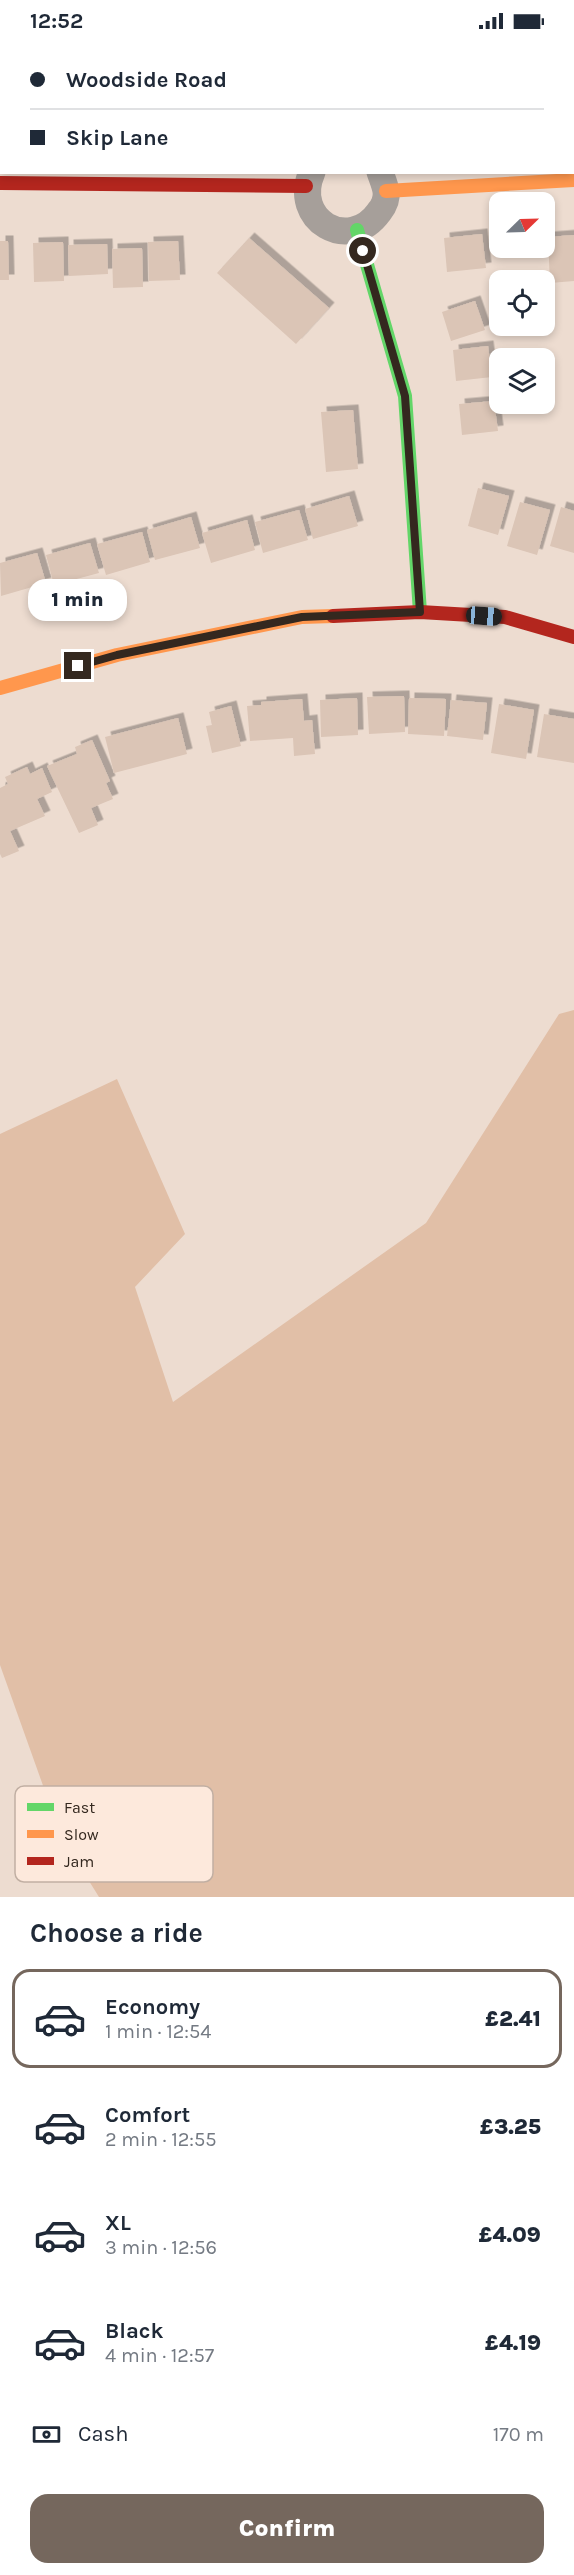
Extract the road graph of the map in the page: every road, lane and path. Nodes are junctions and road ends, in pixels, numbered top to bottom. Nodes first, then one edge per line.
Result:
1 (309, 179) edge
2 (574, 180) edge
3 (383, 182) edge
4 (0, 183) edge
5 (357, 230) junction
6 (420, 612) junction
7 (574, 637) edge
8 (0, 688) edge

1 - 4 street
1 - 5 street
2 - 3 street
3 - 5 street
5 - 6 street
6 - 7 street
6 - 8 street

